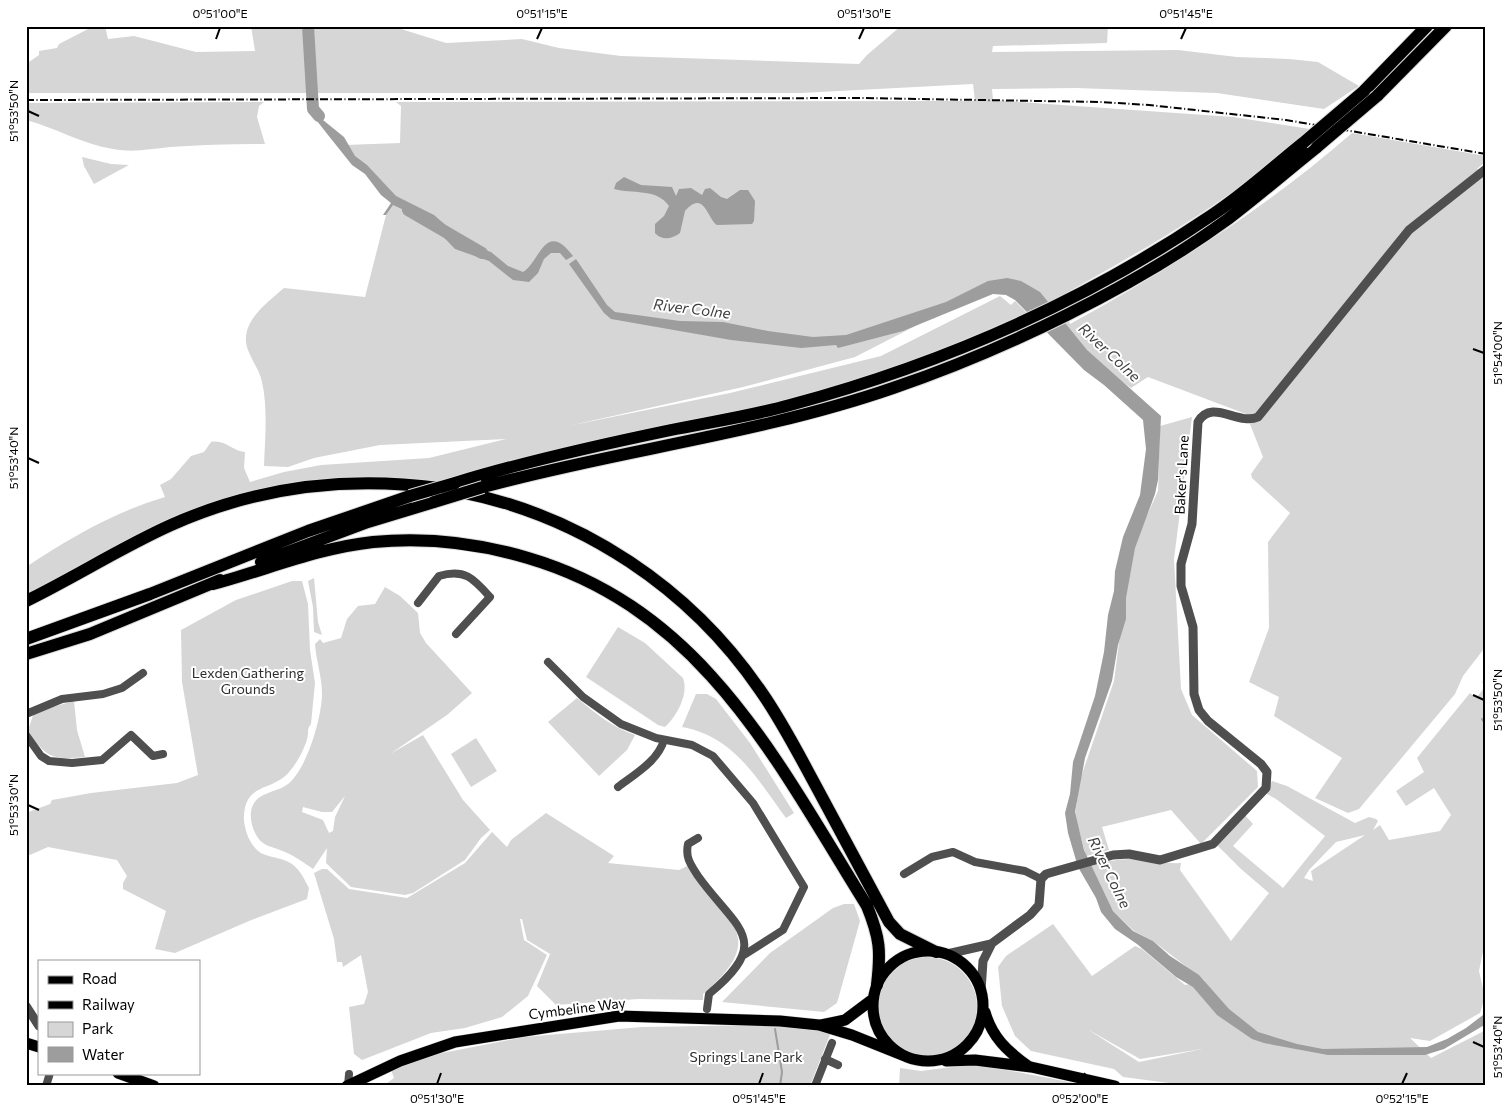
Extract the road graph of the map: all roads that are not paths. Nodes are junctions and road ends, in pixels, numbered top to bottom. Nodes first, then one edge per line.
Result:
1 (1427, 26) edge
2 (1446, 26) edge
3 (1486, 169) edge
4 (1080, 300) junction
5 (1017, 331) junction
6 (213, 584) junction
7 (26, 600) edge
8 (418, 603) dead end
9 (456, 634) dead end
10 (26, 640) edge
11 (26, 654) edge
12 (548, 662) dead end
13 (143, 673) dead end
14 (26, 714) edge
15 (26, 735) edge
16 (664, 740) junction
17 (163, 754) dead end
18 (618, 787) dead end
19 (698, 838) dead end
20 (904, 874) dead end
21 (1041, 879) junction
22 (991, 944) junction
23 (942, 953) junction
24 (744, 955) junction
25 (877, 985) junction
26 (981, 992) junction
27 (873, 999) junction
28 (26, 1006) edge
29 (984, 1007) junction
30 (707, 1009) dead end
31 (38, 1024) edge
32 (819, 1025) junction
33 (26, 1043) edge
34 (832, 1043) dead end
35 (38, 1047) edge
36 (907, 1057) junction
37 (825, 1059) junction
38 (940, 1061) junction
39 (838, 1065) dead end
40 (1031, 1067) junction
41 (50, 1074) edge
42 (121, 1074) edge
43 (348, 1082) edge
44 (46, 1086) edge
45 (154, 1086) edge
46 (815, 1086) edge
47 (1115, 1086) edge

1 - 4 highway, bridge
2 - 4 highway, bridge
3 - 21 street, Baker's Lane
4 - 5 highway
5 - 6 highway, bridge
5 - 10 highway, bridge
6 - 11 highway
6 - 25 highway
7 - 23 highway
8 - 9 street
12 - 16 street
13 - 14 street
15 - 17 street
16 - 18 street
16 - 24 street
19 - 24 street
20 - 21 street
21 - 22 street
22 - 23 street
22 - 26 street
23 - 25 main road
23 - 26 main road
24 - 30 street
25 - 27 main road
26 - 29 main road
27 - 32 main road, Cymbeline Way
27 - 36 main road
28 - 31 street
29 - 38 main road
29 - 40 main road
32 - 36 main road, Cymbeline Way
32 - 43 main road, Cymbeline Way
33 - 35 main road
34 - 37 street
36 - 38 main road
37 - 39 street
37 - 46 street
38 - 40 main road
40 - 47 main road
41 - 44 street
42 - 45 main road

